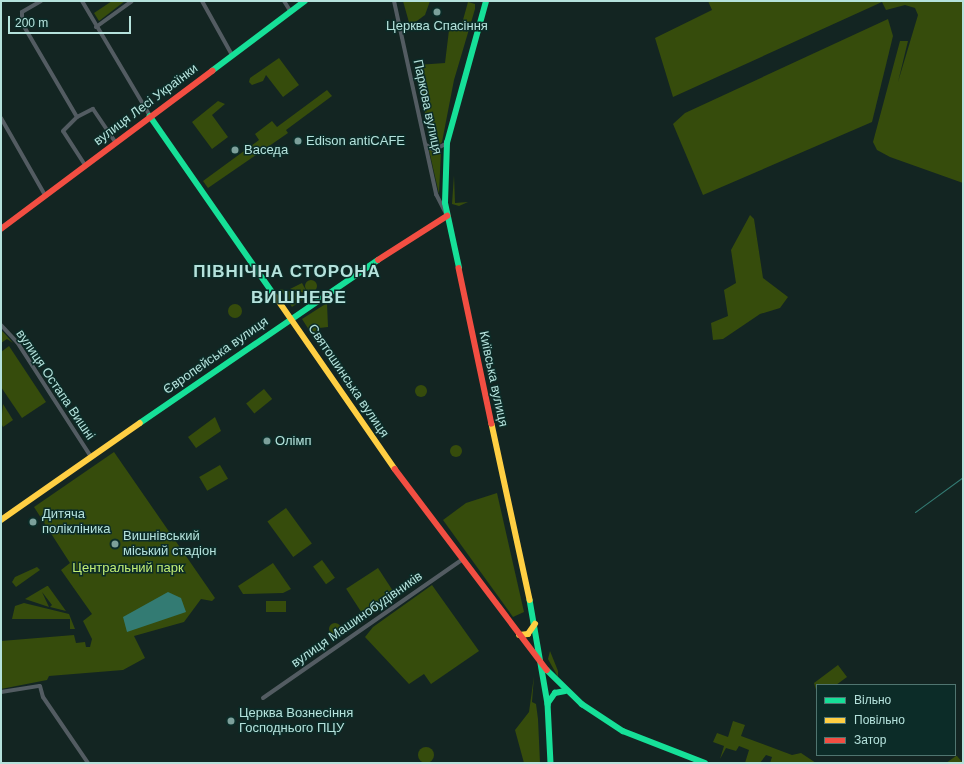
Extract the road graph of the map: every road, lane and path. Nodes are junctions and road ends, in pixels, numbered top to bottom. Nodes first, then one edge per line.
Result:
1 (41, 1) edge
2 (82, 1) edge
3 (132, 1) edge
4 (202, 1) edge
5 (284, 1) edge
6 (305, 1) edge
7 (394, 1) edge
8 (486, 1) edge
9 (290, 12) junction
10 (96, 27) junction
11 (232, 55) junction
12 (150, 116) junction
13 (77, 117) junction
14 (1, 118) edge
15 (115, 142) junction
16 (447, 143) junction
17 (426, 145) junction
18 (85, 165) junction
19 (45, 195) junction
20 (447, 216) junction
21 (1, 230) edge
22 (292, 317) junction
23 (1, 325) edge
24 (91, 457) junction
25 (1, 520) edge
26 (463, 559) junction
27 (535, 624) junction
28 (520, 635) junction
29 (543, 665) junction
30 (565, 691) junction
31 (1, 692) edge
32 (263, 698) dead end
33 (548, 704) junction
34 (88, 763) edge
35 (550, 763) edge
36 (705, 763) edge

1 - 13 street
2 - 10 street, Святошинська вулиця
3 - 10 street
4 - 11 street
5 - 9 street
6 - 9 street, вулиця Лесі Українки
7 - 17 street, Паркова вулиця
8 - 16 street, Київська вулиця
9 - 11 street, вулиця Лесі Українки
10 - 12 street, Святошинська вулиця
11 - 12 street, вулиця Лесі Українки
12 - 15 street, вулиця Лесі Українки
12 - 22 street, Святошинська вулиця
13 - 15 street
13 - 18 street
14 - 19 street
15 - 18 street, вулиця Лесі Українки
16 - 17 street
16 - 20 street, Київська вулиця
17 - 20 street, Паркова вулиця
18 - 19 street, вулиця Лесі Українки
19 - 21 street, вулиця Лесі Українки
20 - 22 street, Європейська вулиця
20 - 27 street, Київська вулиця
22 - 24 street, Європейська вулиця
22 - 26 street, Святошинська вулиця
23 - 24 street, вулиця Остапа Вишні
24 - 25 street, Європейська вулиця
26 - 28 street, Святошинська вулиця
26 - 32 street, вулиця Машинобудівників
27 - 28 street
27 - 29 street, Київська вулиця
28 - 29 street, Святошинська вулиця
29 - 30 street, Святошинська вулиця
29 - 33 street, Київська вулиця
30 - 33 street
30 - 36 street, Святошинська вулиця
31 - 34 street
33 - 35 street, Київська вулиця

